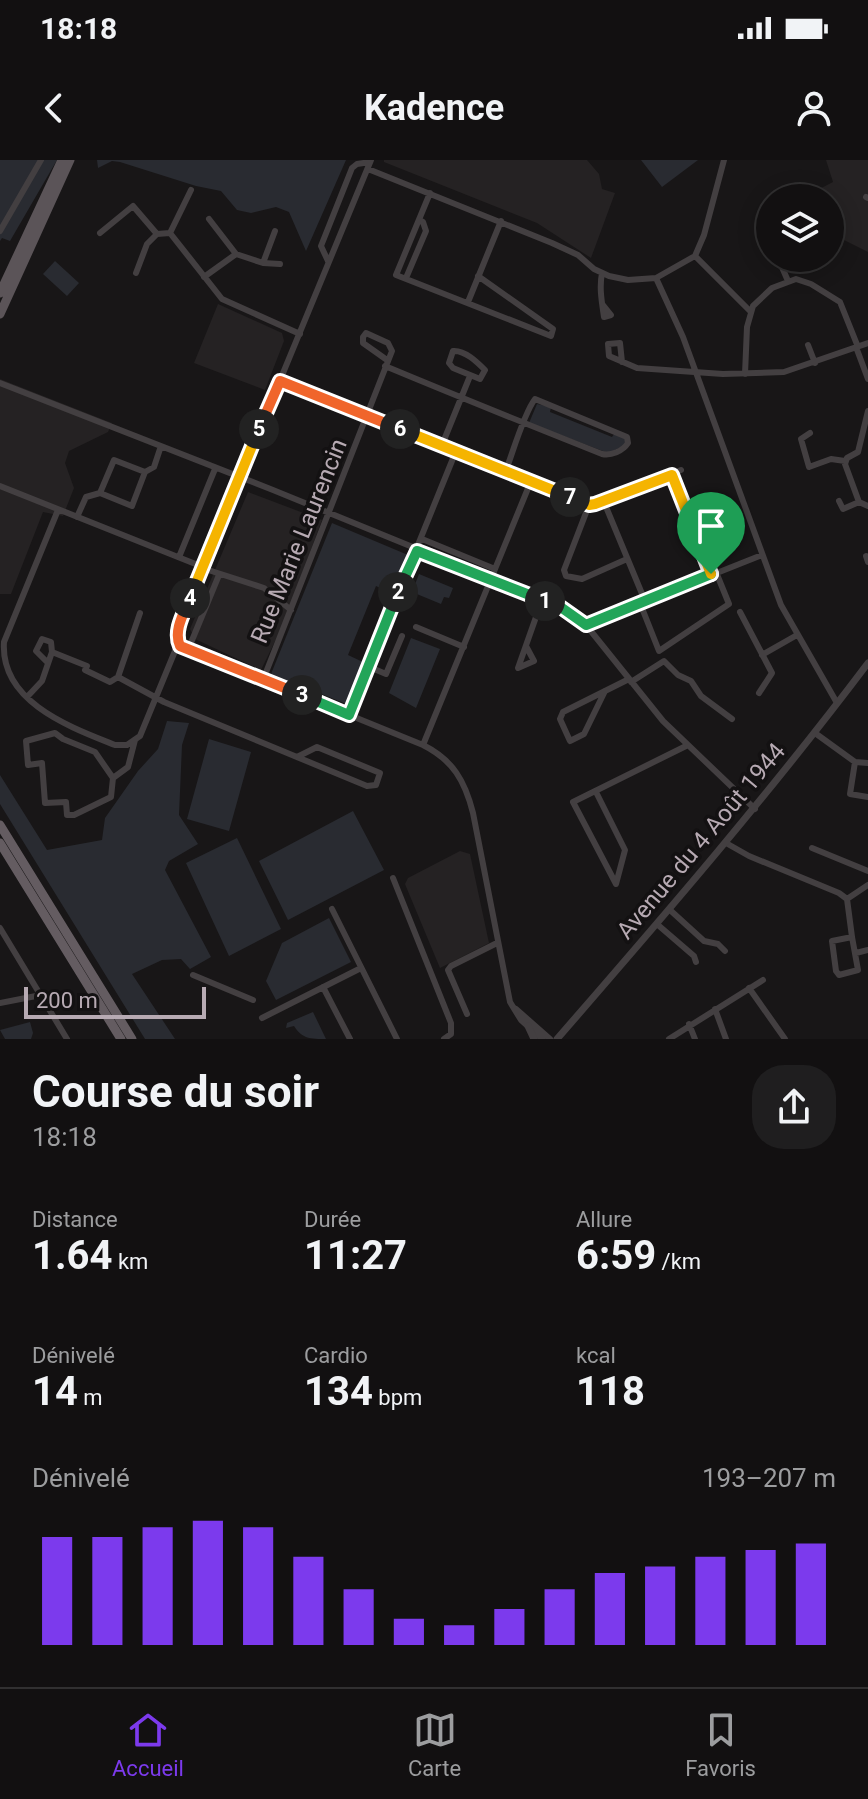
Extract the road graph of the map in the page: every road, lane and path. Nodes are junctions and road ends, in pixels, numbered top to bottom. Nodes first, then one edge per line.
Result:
1 (41, 160) edge
2 (62, 160) edge
3 (70, 160) edge
4 (724, 160) edge
5 (369, 164) edge
6 (191, 190) dead end
7 (430, 193) junction
8 (209, 219) dead end
9 (501, 221) junction
10 (0, 231) edge
11 (275, 231) dead end
12 (100, 233) dead end
13 (170, 233) junction
14 (157, 234) junction
15 (236, 254) junction
16 (695, 256) junction
17 (328, 261) junction
18 (263, 263) junction
19 (280, 264) dead end
20 (784, 272) edge
21 (136, 273) dead end
22 (602, 273) junction
23 (478, 276) junction
24 (204, 277) junction
25 (656, 278) junction
26 (788, 281) junction
27 (0, 293) edge
28 (468, 302) junction
29 (603, 305) dead end
30 (750, 311) junction
31 (0, 314) edge
32 (300, 334) junction
33 (868, 343) edge
34 (808, 345) dead end
35 (857, 347) junction
36 (622, 362) dead end
37 (386, 363) junction
38 (815, 363) junction
39 (696, 372) junction
40 (745, 374) junction
41 (470, 376) junction
42 (868, 379) edge
43 (280, 381) junction
44 (0, 383) edge
45 (461, 398) junction
46 (868, 411) edge
47 (367, 415) junction
48 (524, 423) junction
49 (810, 433) dead end
50 (442, 445) junction
51 (161, 446) junction
52 (456, 451) junction
53 (845, 461) junction
54 (215, 469) junction
55 (506, 470) junction
56 (681, 470) dead end
57 (145, 472) junction
58 (672, 475) junction
59 (239, 478) junction
60 (531, 481) junction
61 (0, 486) edge
62 (100, 493) junction
63 (839, 501) dead end
64 (604, 502) junction
65 (859, 502) junction
66 (589, 505) junction
67 (868, 506) edge
68 (58, 510) junction
69 (329, 513) junction
70 (77, 517) junction
71 (422, 539) junction
72 (417, 551) junction
73 (762, 555) junction
74 (179, 557) junction
75 (627, 559) junction
76 (202, 568) junction
77 (495, 569) junction
78 (714, 573) junction
79 (219, 575) junction
80 (491, 579) junction
81 (542, 600) junction
82 (642, 602) junction
83 (291, 610) junction
84 (740, 612) dead end
85 (140, 613) dead end
86 (586, 625) junction
87 (416, 627) dead end
88 (797, 635) junction
89 (402, 636) dead end
90 (180, 646) junction
91 (526, 646) dead end
92 (464, 647) junction
93 (188, 650) junction
94 (52, 652) junction
95 (762, 655) junction
96 (48, 663) junction
97 (868, 663) edge
98 (367, 666) junction
99 (118, 677) junction
100 (263, 680) junction
101 (630, 681) junction
102 (605, 691) junction
103 (759, 693) dead end
104 (155, 696) junction
105 (27, 697) junction
106 (837, 703) junction
107 (349, 715) junction
108 (732, 719) dead end
109 (58, 721) junction
110 (55, 733) junction
111 (815, 733) junction
112 (135, 740) junction
113 (423, 745) junction
114 (686, 746) junction
115 (297, 757) junction
116 (855, 762) junction
117 (868, 763) edge
118 (113, 778) junction
119 (596, 792) junction
120 (868, 797) edge
121 (755, 809) junction
122 (0, 825) edge
123 (0, 843) edge
124 (726, 843) junction
125 (812, 848) dead end
126 (868, 871) edge
127 (393, 878) dead end
128 (868, 885) edge
129 (847, 899) junction
130 (332, 909) dead end
131 (670, 910) junction
132 (658, 925) junction
133 (0, 928) edge
134 (852, 937) junction
135 (3, 940) edge
136 (497, 943) junction
137 (868, 950) edge
138 (725, 951) dead end
139 (856, 953) junction
140 (696, 962) dead end
141 (361, 968) junction
142 (193, 975) dead end
143 (763, 980) dead end
144 (323, 987) junction
145 (749, 988) junction
146 (41, 995) junction
147 (253, 1000) dead end
148 (0, 1003) edge
149 (512, 1008) junction
150 (715, 1009) junction
151 (467, 1014) dead end
152 (262, 1018) dead end
153 (689, 1024) junction
154 (528, 1026) junction
155 (61, 1029) junction
156 (396, 1037) edge
157 (58, 1039) edge
158 (67, 1039) edge
159 (121, 1039) edge
160 (132, 1039) edge
161 (350, 1039) edge
162 (386, 1039) edge
163 (444, 1039) edge
164 (534, 1039) edge
165 (542, 1039) edge
166 (550, 1039) edge
167 (557, 1039) edge
168 (669, 1039) edge
169 (695, 1039) edge
170 (726, 1039) edge
171 (785, 1039) edge

1 - 10 street
2 - 27 main road
3 - 31 main road
4 - 16 street
5 - 7 street
5 - 17 street
5 - 17 street
6 - 13 street
7 - 9 street
7 - 28 street
8 - 15 street
9 - 22 street
9 - 23 street
11 - 18 street
12 - 14 street
13 - 14 street
13 - 24 street
14 - 21 street
15 - 18 street
15 - 24 street
16 - 25 street
16 - 30 street
17 - 32 street
18 - 19 street
20 - 26 street
22 - 25 street
22 - 29 street
23 - 28 street
23 - 28 street
24 - 32 street
25 - 39 street
26 - 30 street
26 - 35 street
30 - 40 street
32 - 43 street
33 - 35 street
34 - 38 street
35 - 38 street
35 - 42 street
36 - 39 street
37 - 37 street
37 - 45 street
37 - 47 street, Rue Marie Laurencin
38 - 40 street
39 - 40 street
39 - 73 street
41 - 41 street
41 - 45 street
43 - 47 street
43 - 59 street
44 - 51 street
45 - 48 street
45 - 50 street
46 - 53 street
47 - 50 street
47 - 69 street, Rue Marie Laurencin
48 - 48 street
48 - 55 street
49 - 53 street
50 - 52 street
51 - 54 street
51 - 57 street
52 - 55 street
52 - 71 street
53 - 65 street
54 - 59 street
54 - 74 street
55 - 60 street
56 - 58 street
57 - 62 street
57 - 62 street
58 - 64 street
58 - 78 street
59 - 69 street
59 - 76 street
60 - 66 street
60 - 77 street
61 - 68 street
62 - 70 street
63 - 65 street
64 - 66 street
64 - 75 street
65 - 67 street
66 - 75 street
68 - 70 street
68 - 105 street
69 - 72 street
69 - 83 street, Rue Marie Laurencin
70 - 74 street
71 - 72 street
71 - 77 street
72 - 80 street
72 - 98 street
73 - 78 street
73 - 88 street
74 - 76 street
75 - 82 street
76 - 79 street
76 - 90 street
77 - 80 street
78 - 82 street
78 - 82 street
79 - 83 street
79 - 93 street
80 - 81 street
80 - 92 street
81 - 86 street
81 - 91 street
82 - 86 street
83 - 100 street, Rue Marie Laurencin
84 - 95 street
85 - 99 street
86 - 101 street
87 - 92 street
88 - 95 street
88 - 106 street
89 - 98 street
90 - 93 street
90 - 104 street
92 - 113 street
93 - 100 street
94 - 96 street
94 - 96 street
94 - 99 street
95 - 103 street
96 - 105 street
97 - 106 street, Avenue du 4 Août 1944
98 - 107 street
99 - 104 street
100 - 107 street
101 - 102 street
101 - 108 street
101 - 114 street
102 - 102 street
104 - 112 street
104 - 115 street
105 - 109 street
106 - 111 street, Avenue du 4 Août 1944
107 - 113 street
109 - 110 street
109 - 112 street
110 - 118 street
110 - 118 street
111 - 116 street
111 - 121 street, Avenue du 4 Août 1944
112 - 118 street
113 - 136 street
114 - 119 street
114 - 121 street
115 - 115 street
116 - 117 street
116 - 120 street
119 - 119 street
121 - 124 street, Avenue du 4 Août 1944
122 - 160 highway
123 - 159 highway
124 - 129 street
124 - 131 street, Avenue du 4 Août 1944
125 - 126 street
127 - 163 street
128 - 129 street
129 - 134 street
130 - 141 street
131 - 132 street, Avenue du 4 Août 1944
131 - 138 street
132 - 140 street
132 - 167 street, Avenue du 4 Août 1944
133 - 135 street
134 - 139 street
134 - 139 street
135 - 146 street
136 - 149 street
136 - 151 street
137 - 139 street
141 - 144 street
141 - 156 street
142 - 147 street
143 - 145 street
144 - 152 street
144 - 161 street
145 - 150 street
145 - 171 street
146 - 148 street
146 - 155 street
149 - 154 street
149 - 166 street
150 - 153 street
150 - 170 street
153 - 168 street
153 - 169 street
154 - 164 street
154 - 165 street
155 - 157 street
155 - 158 street
156 - 162 street

